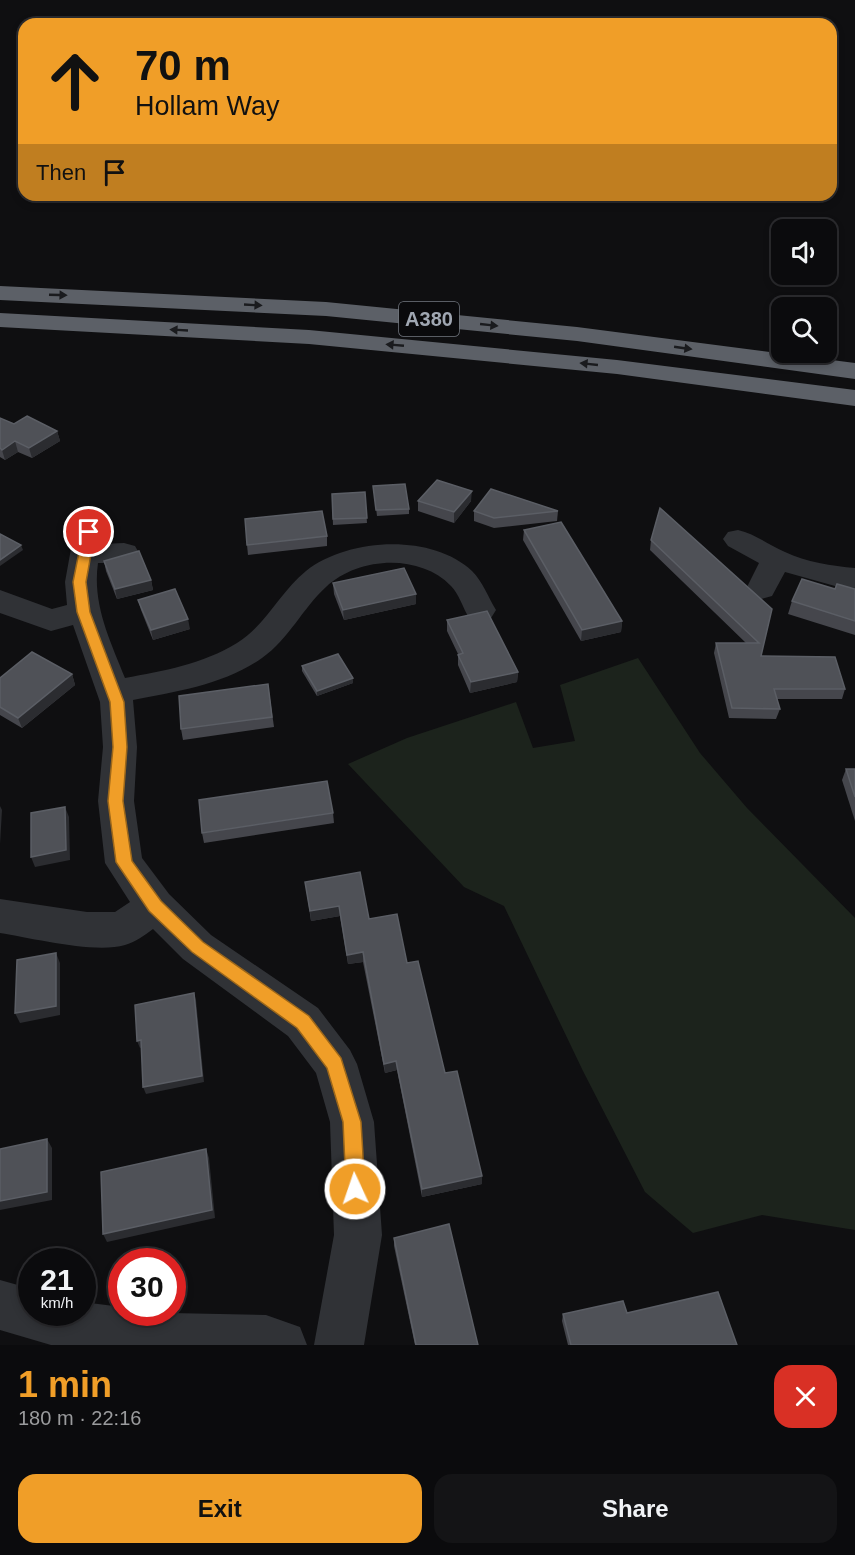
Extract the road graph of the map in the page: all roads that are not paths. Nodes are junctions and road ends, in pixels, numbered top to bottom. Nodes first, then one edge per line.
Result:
1 (0, 293) edge
2 (0, 320) edge
3 (617, 367) junction
4 (855, 372) edge
5 (855, 398) edge
6 (855, 417) edge
7 (738, 539) dead end
8 (124, 553) edge
9 (776, 560) junction
10 (855, 578) edge
11 (761, 589) dead end
12 (0, 601) edge
13 (480, 610) edge
14 (84, 612) junction
15 (114, 692) junction
16 (155, 906) junction
17 (0, 916) edge
18 (0, 1305) edge
19 (282, 1345) edge
20 (339, 1345) edge

1 -> 4 highway, A380
3 -> 2 highway, A380
3 - 5 highway, A380
3 - 6 highway, A380
7 - 9 street
8 - 14 street
9 - 10 street
9 - 11 street
12 - 14 street
13 - 15 street
14 - 15 street
15 - 16 street
16 - 17 street
16 - 20 street
18 - 19 street

